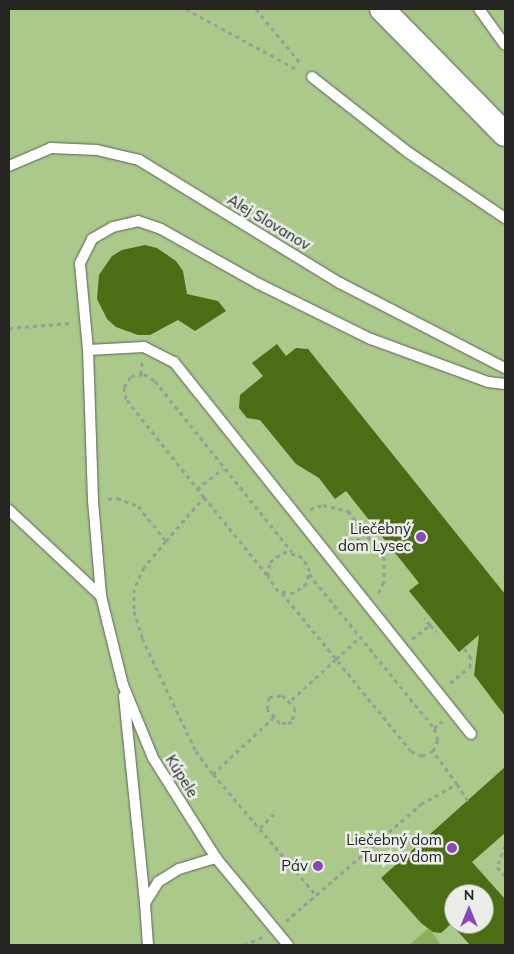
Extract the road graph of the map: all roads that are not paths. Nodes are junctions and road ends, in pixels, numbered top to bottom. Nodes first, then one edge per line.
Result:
1 (382, 9) edge
2 (479, 9) edge
3 (505, 44) edge
4 (312, 78) road end
5 (505, 134) edge
6 (9, 166) edge
7 (505, 218) edge
8 (88, 350) junction
9 (505, 368) edge
10 (505, 384) edge
11 (9, 510) edge
12 (101, 596) junction
13 (123, 685) junction
14 (471, 734) dead end
15 (216, 858) junction
16 (145, 904) junction
17 (148, 945) edge
18 (288, 945) edge

1 - 5 street
2 - 3 lane
4 - 7 lane
6 - 9 lane, Alej Slovanov
8 - 10 lane, Kúpele
8 - 12 lane, Kúpele
8 - 14 lane
11 - 12 lane
12 - 13 lane, Kúpele
13 - 15 lane, Kúpele
13 - 16 lane
15 - 16 lane
15 - 18 lane, Kúpele
16 - 17 lane

